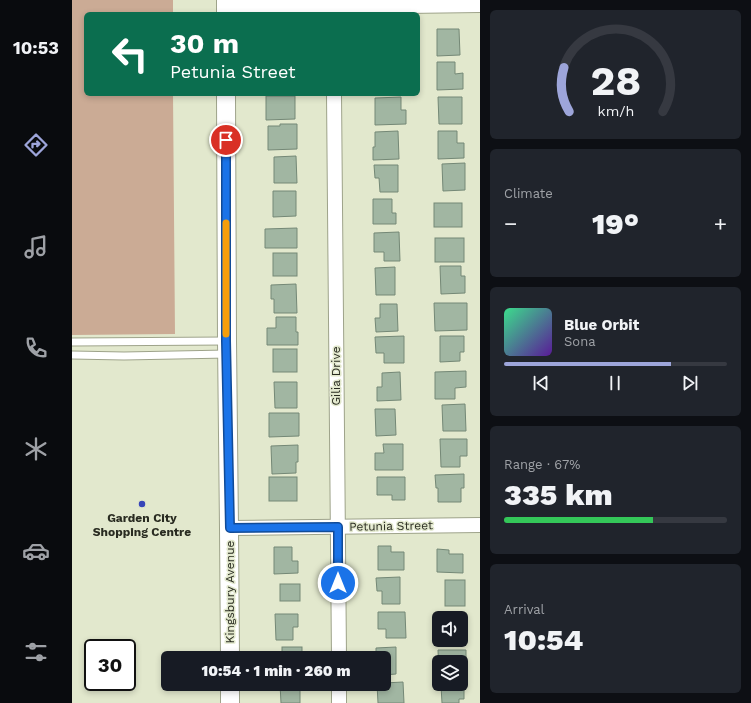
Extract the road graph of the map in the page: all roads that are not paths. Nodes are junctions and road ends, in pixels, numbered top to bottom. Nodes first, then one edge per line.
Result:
1 (480, 5) edge
2 (226, 7) edge
3 (333, 10) edge
4 (226, 96) edge
5 (334, 96) edge
6 (72, 342) edge
7 (227, 347) junction
8 (72, 355) edge
9 (480, 525) edge
10 (338, 527) junction
11 (230, 528) junction
12 (230, 651) edge
13 (338, 651) edge
14 (230, 691) edge
15 (339, 691) edge
16 (230, 703) edge
17 (339, 703) edge

1 - 3 street
2 - 3 street
4 - 7 street, Kingsbury Avenue
5 - 10 street, Gilia Drive
6 - 7 lane
7 - 8 lane
7 - 11 street, Kingsbury Avenue
9 - 10 street, Petunia Street
10 - 11 street, Petunia Street
10 - 13 street, Gilia Drive
11 - 12 street, Kingsbury Avenue
14 - 16 street
15 - 17 street

